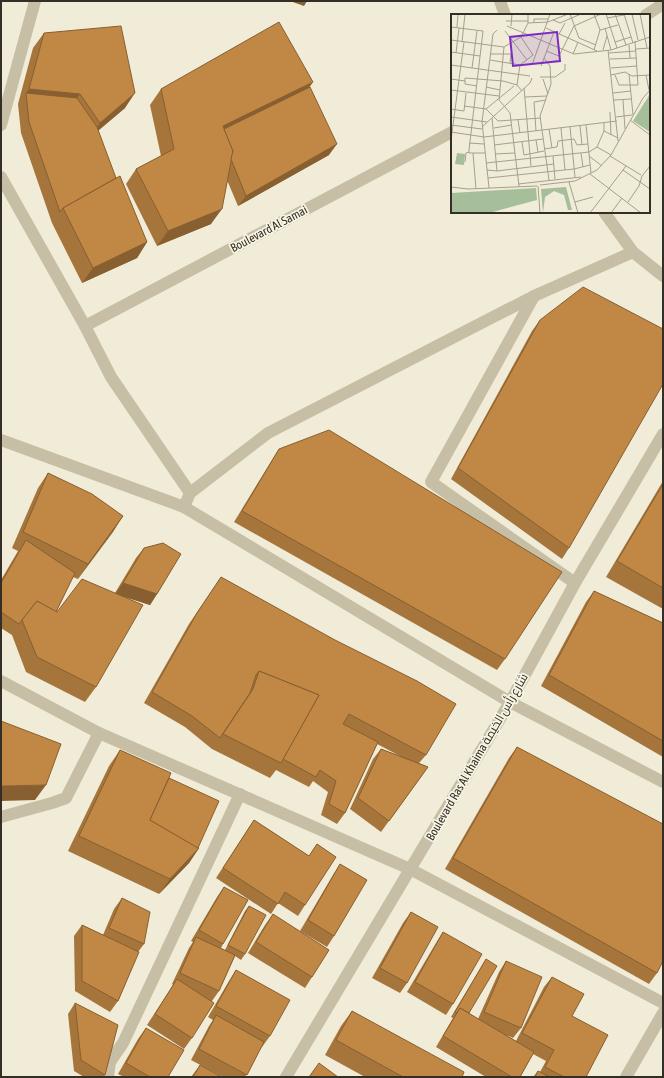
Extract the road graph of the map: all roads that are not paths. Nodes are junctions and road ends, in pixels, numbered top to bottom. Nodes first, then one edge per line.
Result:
1 (35, 1) edge
2 (500, 1) edge
3 (663, 4) edge
4 (506, 14) edge
5 (648, 14) edge
6 (1, 125) edge
7 (451, 133) edge
8 (1, 177) edge
9 (605, 213) edge
10 (633, 252) junction
11 (663, 276) edge
12 (534, 296) junction
13 (86, 326) junction
14 (663, 434) edge
15 (1, 440) edge
16 (190, 493) junction
17 (184, 507) junction
18 (575, 583) junction
19 (1, 681) edge
20 (510, 702) junction
21 (99, 733) junction
22 (663, 782) edge
23 (240, 794) junction
24 (1, 817) edge
25 (410, 870) junction
26 (663, 1003) edge
27 (663, 1013) edge
28 (108, 1077) edge
29 (286, 1077) edge
30 (626, 1077) edge

1 - 6 street
2 - 4 street
3 - 5 street
7 - 13 street, Boulevard Al Samai
8 - 13 street
9 - 10 street
10 - 11 street
10 - 12 street
12 - 16 street
12 - 18 street
13 - 16 street
14 - 18 street, Boulevard Ras Al Khaima شارع رأس الخيمة
15 - 17 street
16 - 17 street
17 - 20 street
18 - 20 street, Boulevard Ras Al Khaima شارع رأس الخيمة
19 - 21 street
20 - 22 street
20 - 25 street, Boulevard Ras Al Khaima شارع رأس الخيمة
21 - 23 street
21 - 24 street
23 - 25 street
23 - 28 street
25 - 26 street
25 - 29 street, Boulevard Ras Al Khaima شارع رأس الخيمة
27 - 30 street

